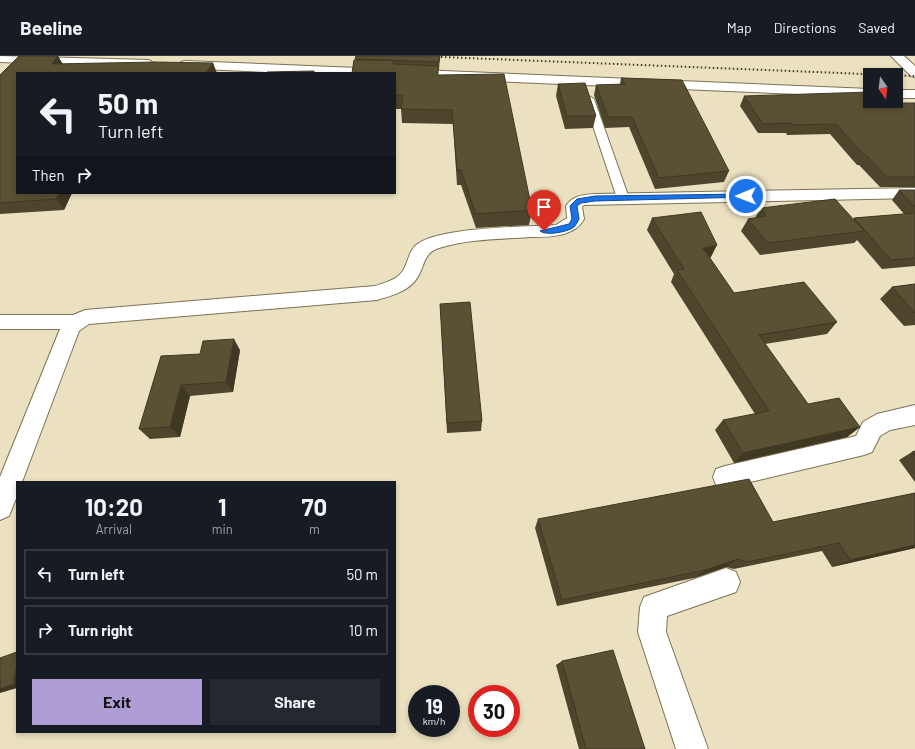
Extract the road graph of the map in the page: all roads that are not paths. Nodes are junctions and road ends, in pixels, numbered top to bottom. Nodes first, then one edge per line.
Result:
1 (897, 56) edge
2 (0, 58) edge
3 (20, 59) junction
4 (10, 70) edge
5 (227, 70) edge
6 (336, 72) edge
7 (396, 73) edge
8 (915, 73) edge
9 (583, 81) junction
10 (863, 93) edge
11 (903, 94) edge
12 (915, 94) edge
13 (915, 193) edge
14 (623, 198) junction
15 (0, 322) edge
16 (76, 322) junction
17 (915, 415) edge
18 (725, 477) dead end
19 (0, 508) edge
20 (726, 582) edge
21 (692, 749) edge

1 - 8 street
2 - 3 street
3 - 4 street
3 - 5 street
5 - 6 street
7 - 9 street
9 - 10 street
9 - 14 lane
11 - 12 street
13 - 14 street
14 - 16 street
15 - 16 street
16 - 19 street
17 - 18 street
20 - 21 street

